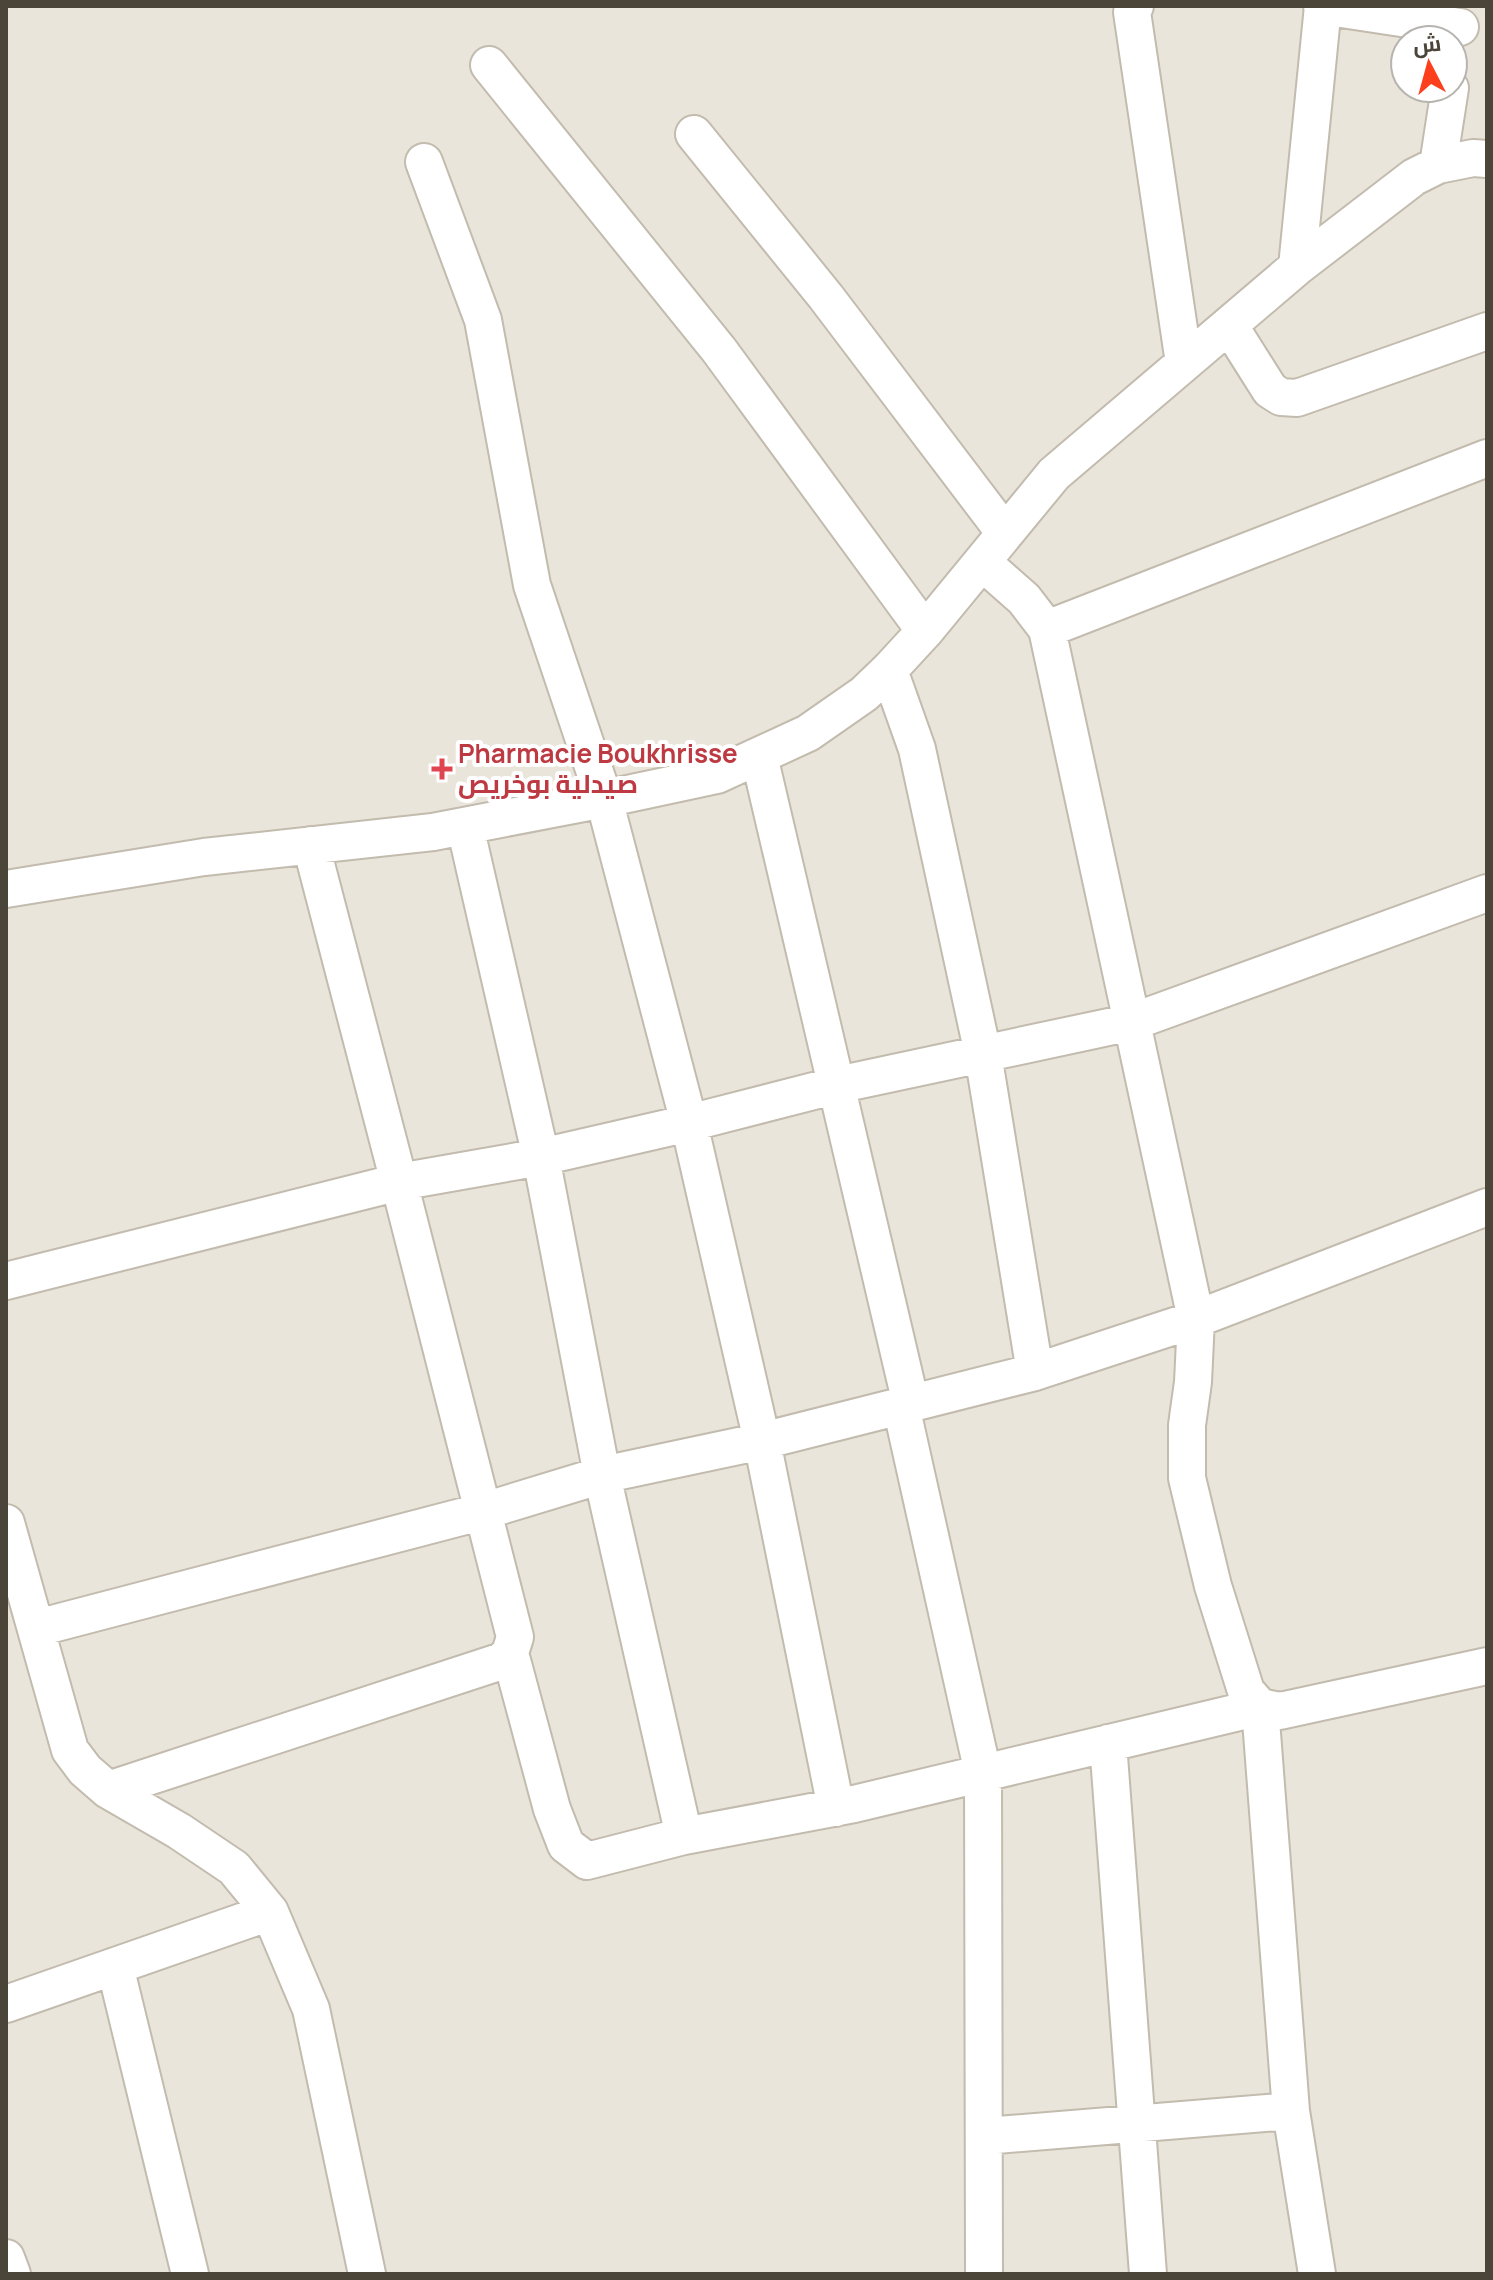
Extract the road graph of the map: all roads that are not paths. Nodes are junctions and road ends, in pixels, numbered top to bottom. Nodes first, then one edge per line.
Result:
1 (1135, 6) edge
2 (1322, 6) edge
3 (1463, 17) edge
4 (489, 65) dead end
5 (1448, 104) edge
6 (694, 134) dead end
7 (1487, 159) edge
8 (424, 162) dead end
9 (1438, 165) junction
10 (1297, 267) junction
11 (1229, 325) junction
12 (1487, 331) edge
13 (1184, 363) junction
14 (1487, 458) edge
15 (1005, 533) junction
16 (982, 562) junction
17 (1047, 629) junction
18 (925, 631) junction
19 (889, 670) junction
20 (759, 756) junction
21 (604, 799) junction
22 (465, 826) junction
23 (311, 845) junction
24 (6, 889) edge
25 (1487, 893) edge
26 (1132, 1022) junction
27 (983, 1054) junction
28 (837, 1085) junction
29 (689, 1123) junction
30 (541, 1157) junction
31 (399, 1182) junction
32 (1487, 1207) edge
33 (6, 1281) edge
34 (1196, 1319) junction
35 (1035, 1372) junction
36 (906, 1405) junction
37 (762, 1441) junction
38 (602, 1475) junction
39 (484, 1511) junction
40 (6, 1523) edge
41 (37, 1628) junction
42 (510, 1653) junction
43 (1487, 1666) edge
44 (1260, 1707) junction
45 (1108, 1743) junction
46 (983, 1773) junction
47 (108, 1790) junction
48 (836, 1808) junction
49 (684, 1836) junction
50 (270, 1912) junction
51 (115, 1966) junction
52 (6, 2004) edge
53 (1291, 2111) junction
54 (1138, 2124) junction
55 (985, 2136) junction
56 (6, 2258) edge
57 (12, 2274) edge
58 (190, 2274) edge
59 (367, 2274) edge
60 (984, 2274) edge
61 (1148, 2274) edge
62 (1317, 2274) edge

1 - 13 street
2 - 3 street
2 - 10 street
4 - 18 street
5 - 9 street
6 - 15 street
7 - 9 street
8 - 21 street
9 - 10 street
10 - 11 street
11 - 12 street
11 - 13 street
13 - 15 street
14 - 17 street
15 - 16 street
16 - 17 street
16 - 18 street
17 - 26 street
18 - 19 street
19 - 20 street
19 - 27 street
20 - 21 street
20 - 28 street
21 - 22 street
21 - 29 street
22 - 23 street
22 - 30 street
23 - 24 street
23 - 31 street
25 - 26 street
26 - 27 street
26 - 34 street
27 - 28 street
27 - 35 street
28 - 29 street
28 - 36 street
29 - 30 street
29 - 37 street
30 - 31 street
30 - 38 street
31 - 33 street
31 - 39 street
32 - 34 street
34 - 35 street
34 - 44 street
35 - 36 street
36 - 37 street
36 - 46 street
37 - 38 street
37 - 48 street
38 - 39 street
38 - 49 street
39 - 41 street
39 - 42 street
40 - 41 street
41 - 47 street
42 - 47 street
42 - 49 street
43 - 44 street
44 - 45 street
44 - 53 street
45 - 46 street
45 - 54 street
46 - 48 street
46 - 55 street
47 - 50 street
48 - 49 street
50 - 51 street
50 - 59 street
51 - 52 street
51 - 58 street
53 - 54 street
53 - 62 street
54 - 55 street
54 - 61 street
55 - 60 street
56 - 57 street

